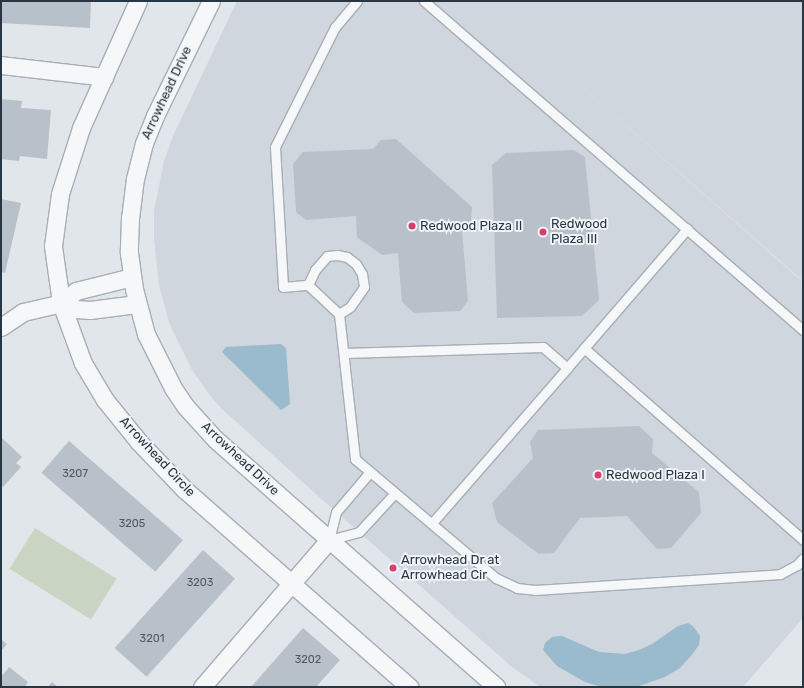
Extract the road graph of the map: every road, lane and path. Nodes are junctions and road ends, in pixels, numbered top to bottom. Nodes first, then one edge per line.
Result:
1 (138, 1) edge
2 (211, 1) edge
3 (357, 1) edge
4 (424, 1) edge
5 (1, 66) edge
6 (104, 77) junction
7 (687, 229) junction
8 (132, 277) junction
9 (308, 285) junction
10 (61, 302) junction
11 (137, 304) junction
12 (339, 314) junction
13 (1, 327) edge
14 (803, 330) edge
15 (584, 348) junction
16 (344, 353) junction
17 (567, 368) junction
18 (370, 472) junction
19 (395, 493) junction
20 (432, 523) junction
21 (329, 540) junction
22 (803, 540) edge
23 (803, 558) edge
24 (291, 584) junction
25 (202, 687) edge
26 (409, 687) edge
27 (496, 687) edge

1 - 6 street, Arrowhead Circle
2 - 8 street, Arrowhead Drive
3 - 9 lane
4 - 7 lane
5 - 6 street
6 - 10 street, Arrowhead Circle
7 - 14 lane
7 - 15 lane
8 - 10 street
8 - 11 street, Arrowhead Drive
9 - 12 lane
9 - 12 lane
10 - 11 street
10 - 13 street
10 - 24 street, Arrowhead Circle
11 - 21 street, Arrowhead Drive
12 - 16 lane
15 - 17 lane
15 - 22 lane
16 - 17 lane
16 - 18 lane
17 - 20 lane
18 - 19 lane
18 - 21 lane
19 - 20 lane
19 - 21 lane
20 - 23 lane
21 - 24 street
21 - 27 street, Arrowhead Drive
24 - 25 street
24 - 26 street, Arrowhead Circle

